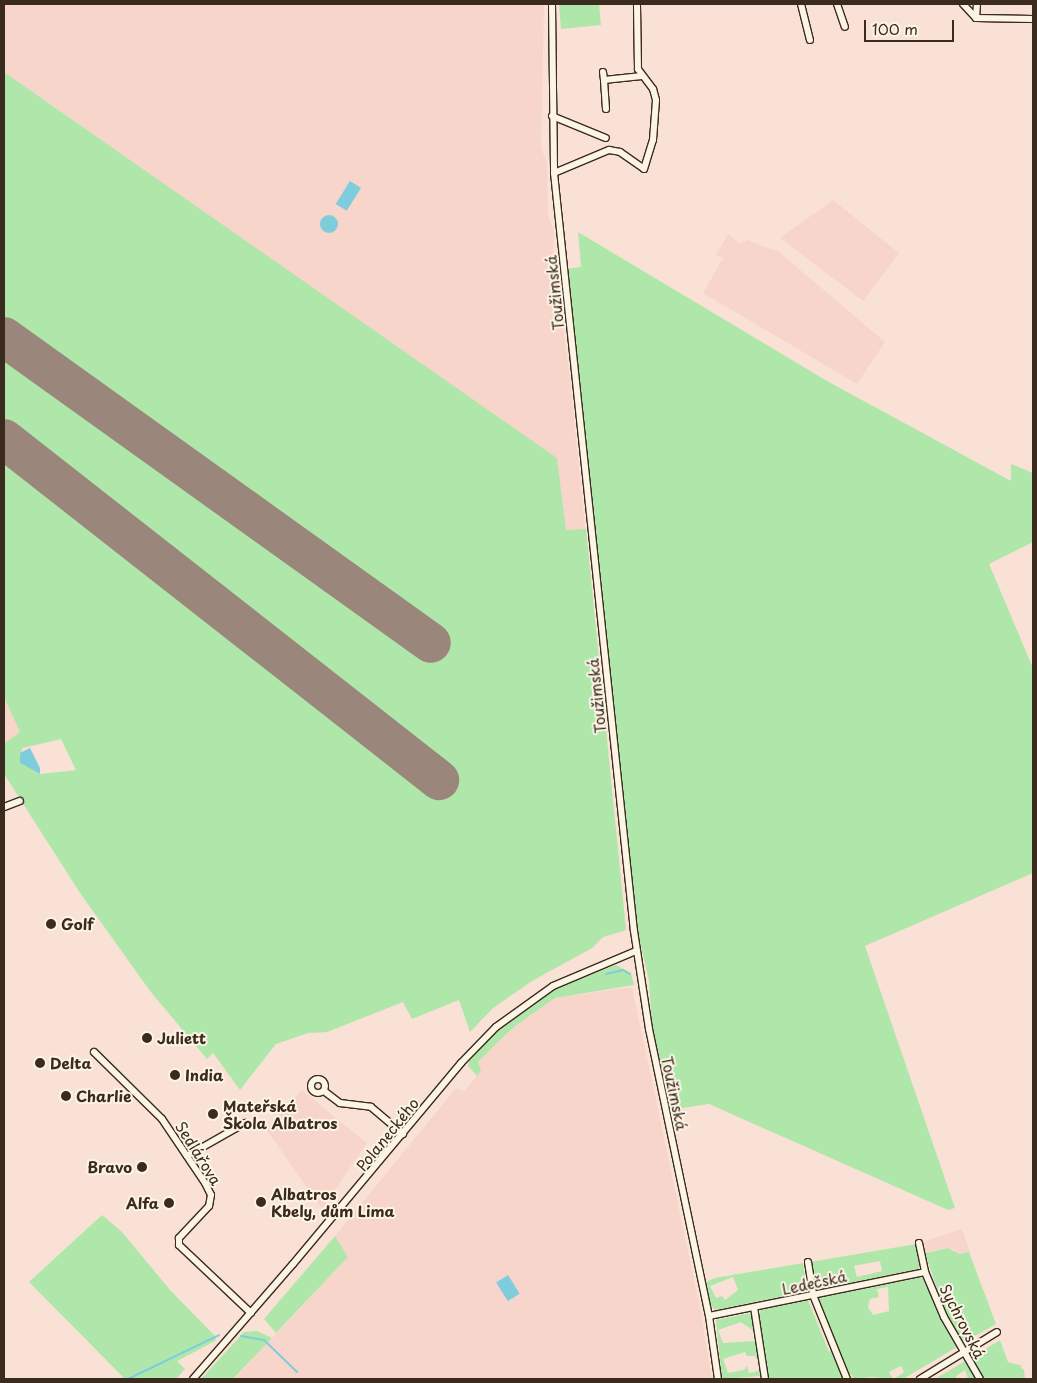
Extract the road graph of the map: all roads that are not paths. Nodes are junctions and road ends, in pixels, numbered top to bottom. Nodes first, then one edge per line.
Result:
1 (552, 4) edge
2 (637, 4) edge
3 (801, 4) edge
4 (837, 4) edge
5 (963, 4) edge
6 (977, 4) edge
7 (976, 18) junction
8 (1033, 19) edge
9 (845, 26) dead end
10 (810, 40) dead end
11 (604, 72) dead end
12 (642, 76) junction
13 (604, 80) junction
14 (606, 109) dead end
15 (552, 116) junction
16 (606, 138) dead end
17 (554, 173) junction
18 (20, 801) dead end
19 (4, 807) edge
20 (636, 951) junction
21 (94, 1052) dead end
22 (324, 1091) dead end
23 (245, 1123) dead end
24 (403, 1134) junction
25 (187, 1156) junction
26 (919, 1243) dead end
27 (808, 1262) dead end
28 (925, 1272) junction
29 (813, 1295) junction
30 (754, 1307) junction
31 (251, 1313) junction
32 (709, 1316) junction
33 (997, 1332) dead end
34 (964, 1353) junction
35 (193, 1379) edge
36 (718, 1379) edge
37 (765, 1379) edge
38 (846, 1379) edge
39 (920, 1379) edge
40 (980, 1379) edge

1 - 15 street, Toužimská
2 - 12 street
3 - 10 street
4 - 9 street
5 - 7 street
6 - 7 street
7 - 8 street
11 - 13 street
12 - 13 street
12 - 17 street
13 - 14 street
15 - 16 street
15 - 17 street, Toužimská
17 - 20 street, Toužimská
18 - 19 street
20 - 24 street, Polaneckého
20 - 32 street, Toužimská
21 - 25 street, Sedlářova
22 - 24 street
23 - 25 street
24 - 31 street, Polaneckého
25 - 31 street, Sedlářova
26 - 28 street, Sychrovská
27 - 29 street
28 - 29 street, Ledečská
28 - 34 street, Sychrovská
29 - 30 street, Ledečská
29 - 38 street
30 - 32 street, Ledečská
30 - 37 street
31 - 35 street, Polaneckého
32 - 36 street, Toužimská
33 - 34 street
34 - 39 street
34 - 40 street, Sychrovská

